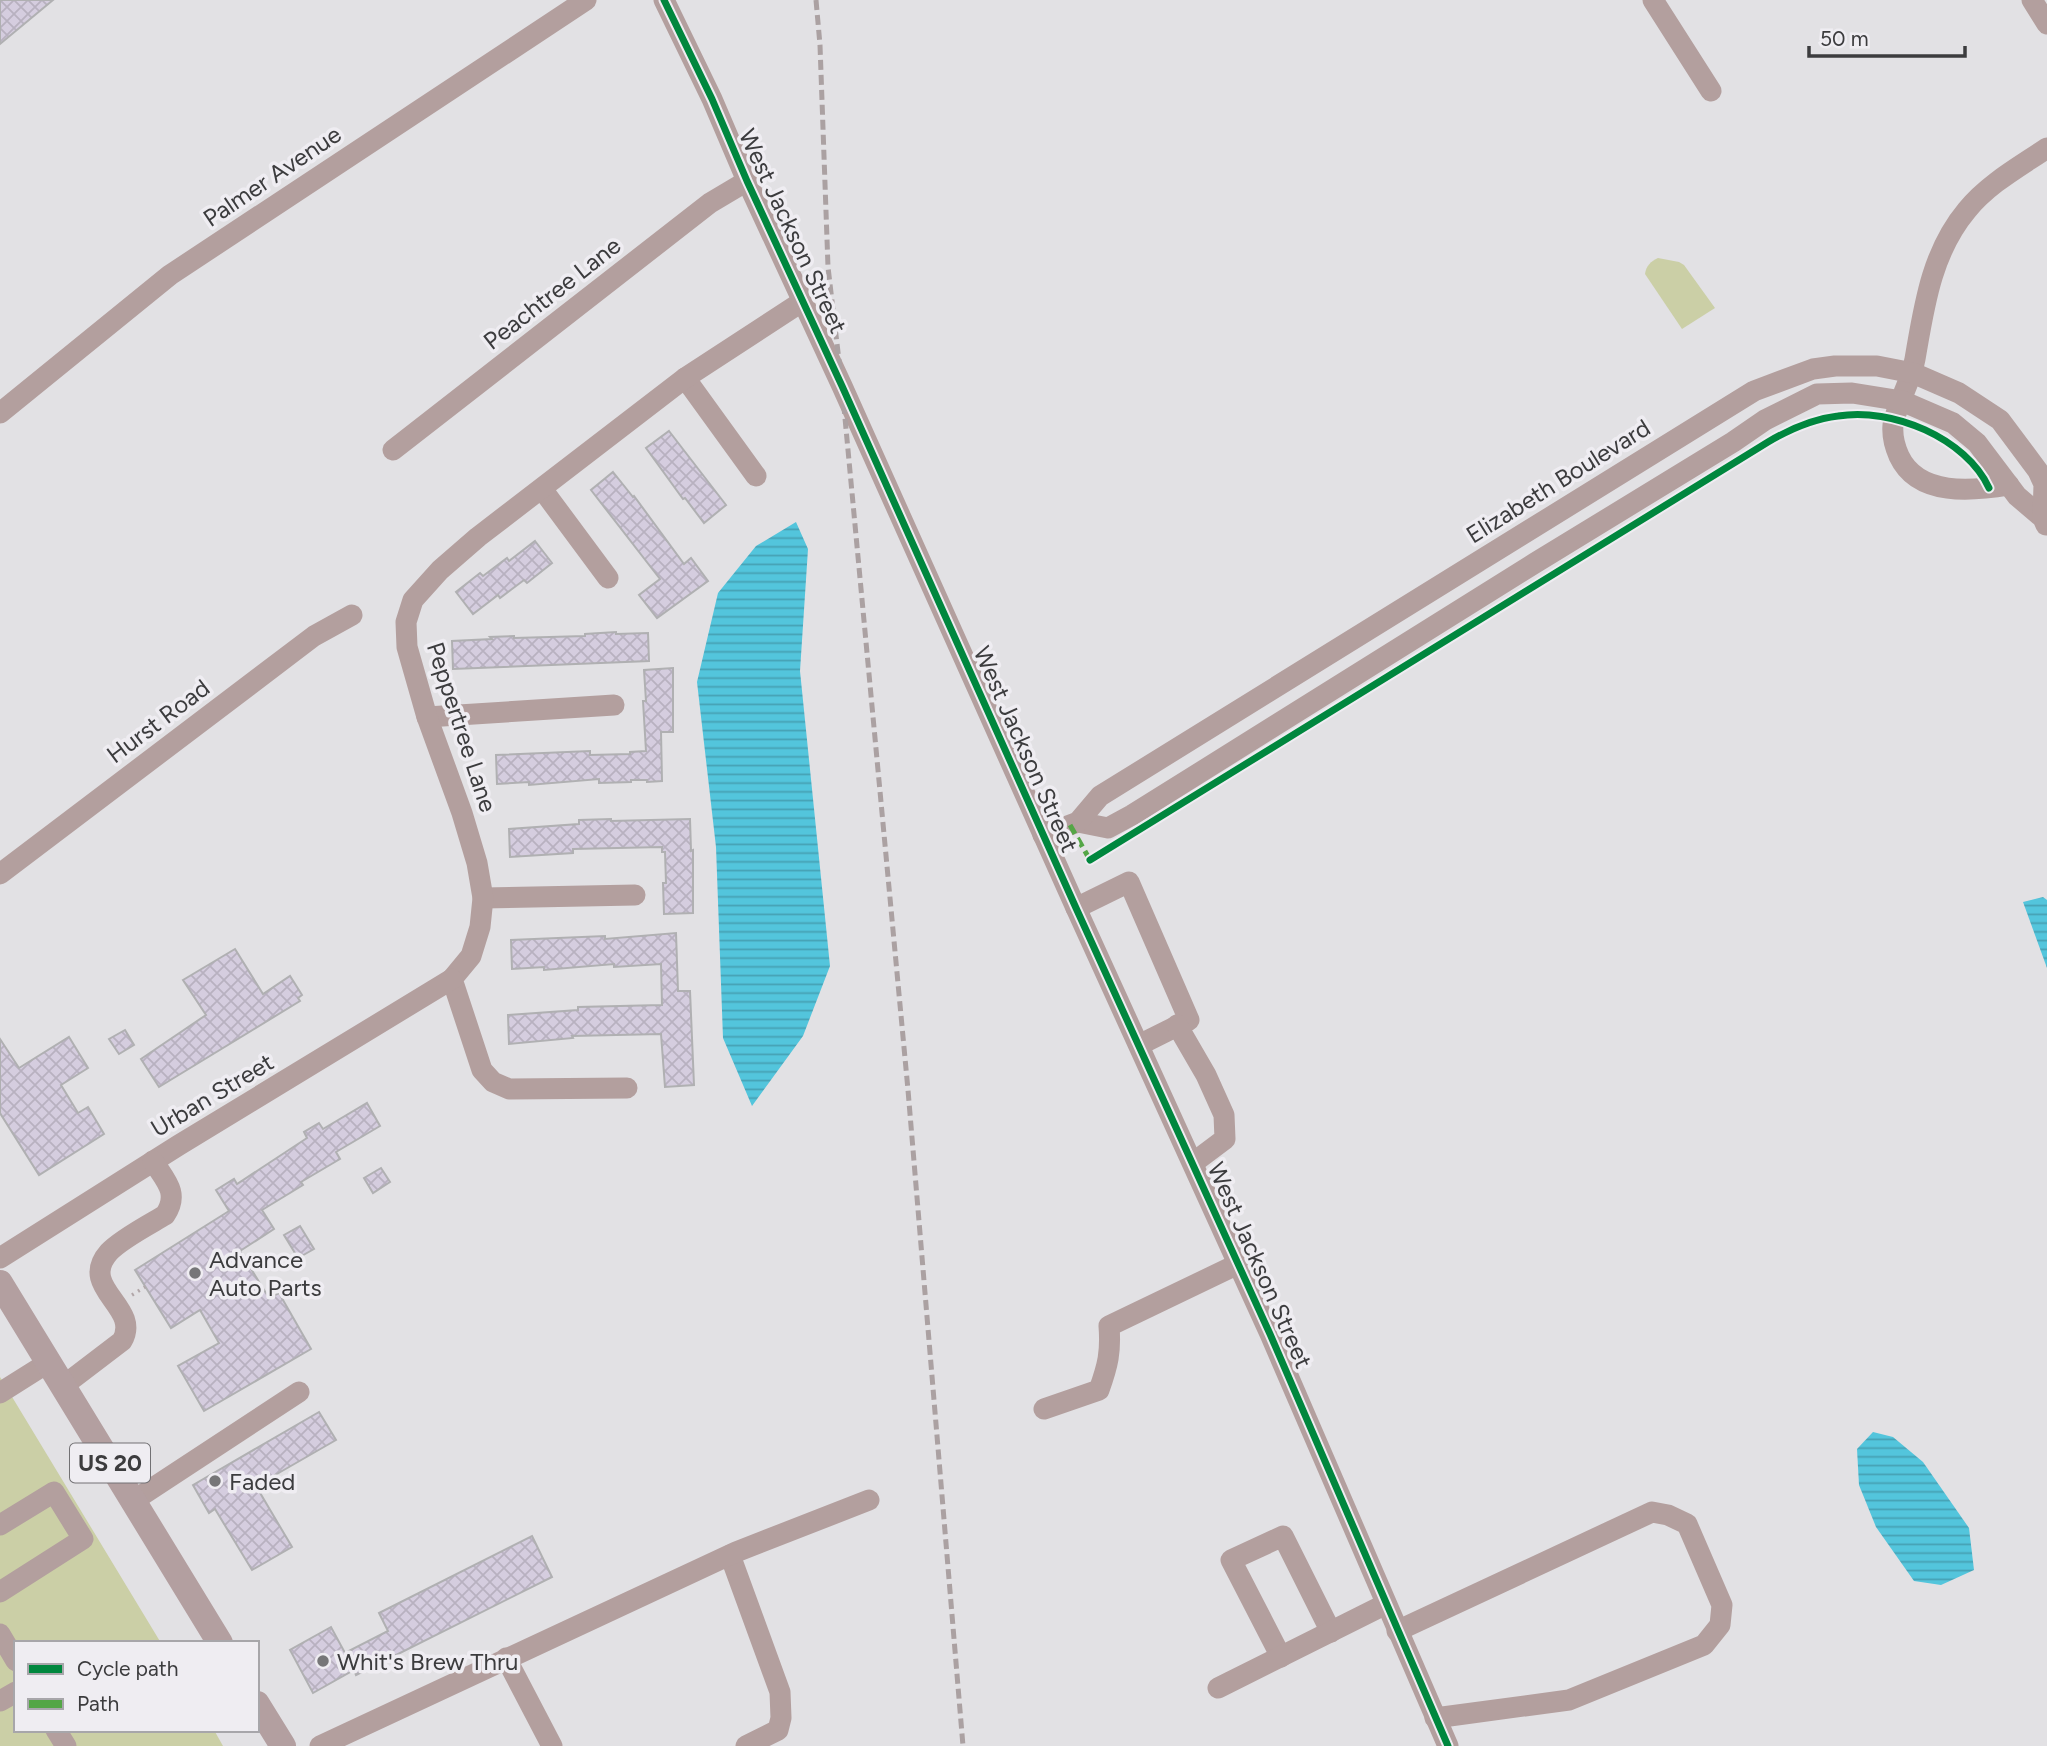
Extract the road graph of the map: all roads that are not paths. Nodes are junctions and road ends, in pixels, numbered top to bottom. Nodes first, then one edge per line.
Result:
1 (586, 0) edge
2 (664, 0) edge
3 (1653, 0) edge
4 (2032, 0) edge
5 (2047, 24) edge
6 (1711, 91) dead end
7 (2047, 148) edge
8 (747, 181) junction
9 (803, 301) junction
10 (1913, 373) junction
11 (685, 378) junction
12 (1902, 401) junction
13 (0, 413) edge
14 (393, 450) dead end
15 (756, 476) dead end
16 (2009, 485) junction
17 (542, 489) junction
18 (2045, 522) edge
19 (608, 578) dead end
20 (352, 615) dead end
21 (614, 705) dead end
22 (427, 717) junction
23 (1078, 822) junction
24 (1043, 835) junction
25 (0, 874) edge
26 (635, 895) dead end
27 (483, 898) junction
28 (1076, 908) junction
29 (452, 979) junction
30 (1177, 1025) junction
31 (1139, 1045) junction
32 (627, 1088) dead end
33 (153, 1161) junction
34 (1193, 1163) junction
35 (0, 1258) edge
36 (1238, 1264) junction
37 (0, 1283) edge
38 (49, 1362) junction
39 (63, 1386) junction
40 (0, 1392) edge
41 (299, 1392) dead end
42 (1044, 1409) dead end
43 (869, 1500) dead end
44 (134, 1502) junction
45 (0, 1524) edge
46 (730, 1555) junction
47 (0, 1592) edge
48 (1386, 1604) junction
49 (1397, 1630) junction
50 (1331, 1632) junction
51 (0, 1634) edge
52 (219, 1641) edge
53 (1281, 1657) junction
54 (14, 1658) edge
55 (506, 1658) junction
56 (1218, 1688) dead end
57 (259, 1707) edge
58 (1435, 1718) junction
59 (283, 1746) edge
60 (320, 1746) edge
61 (552, 1746) edge
62 (746, 1746) edge
63 (1448, 1746) edge

1 - 13 street, Palmer Avenue
2 - 8 street, West Jackson Street
3 - 6 street
4 - 5 street
7 - 10 street
8 - 9 street, West Jackson Street
8 - 14 street, Peachtree Lane
9 - 11 street, Peppertree Lane
9 - 24 street, West Jackson Street
10 - 12 street
10 - 18 street, Elizabeth Boulevard
10 - 23 street, Elizabeth Boulevard
11 - 15 street
11 - 17 street, Peppertree Lane
12 - 16 street, Elizabeth Boulevard
12 - 16 street
12 - 23 street, Elizabeth Boulevard
16 - 18 street, Elizabeth Boulevard
17 - 19 street
17 - 22 street, Peppertree Lane
20 - 25 street, Hurst Road
21 - 22 street
22 - 27 street, Peppertree Lane
23 - 24 street, Elizabeth Boulevard
24 - 28 street, West Jackson Street
26 - 27 street
27 - 29 street, Peppertree Lane
28 - 30 street
28 - 31 street, West Jackson Street
29 - 32 street
29 - 33 street, Urban Street
30 - 31 street
30 - 34 street
31 - 34 street, West Jackson Street
33 - 35 street, Urban Street
33 - 39 street
34 - 36 street, West Jackson Street
36 - 42 street
36 - 48 street, West Jackson Street
37 - 38 main road, US 20
38 - 39 main road, US 20
38 - 40 street
39 - 44 main road, US 20
41 - 44 street
43 - 46 street
44 - 52 main road, US 20
45 - 47 street
46 - 55 street
46 - 62 street
48 - 49 street, West Jackson Street
48 - 50 street
49 - 58 street, West Jackson Street
49 - 58 street
50 - 53 street
50 - 53 street
51 - 54 street
53 - 56 street
55 - 60 street
55 - 61 street
57 - 59 main road
58 - 63 street, West Jackson Street

